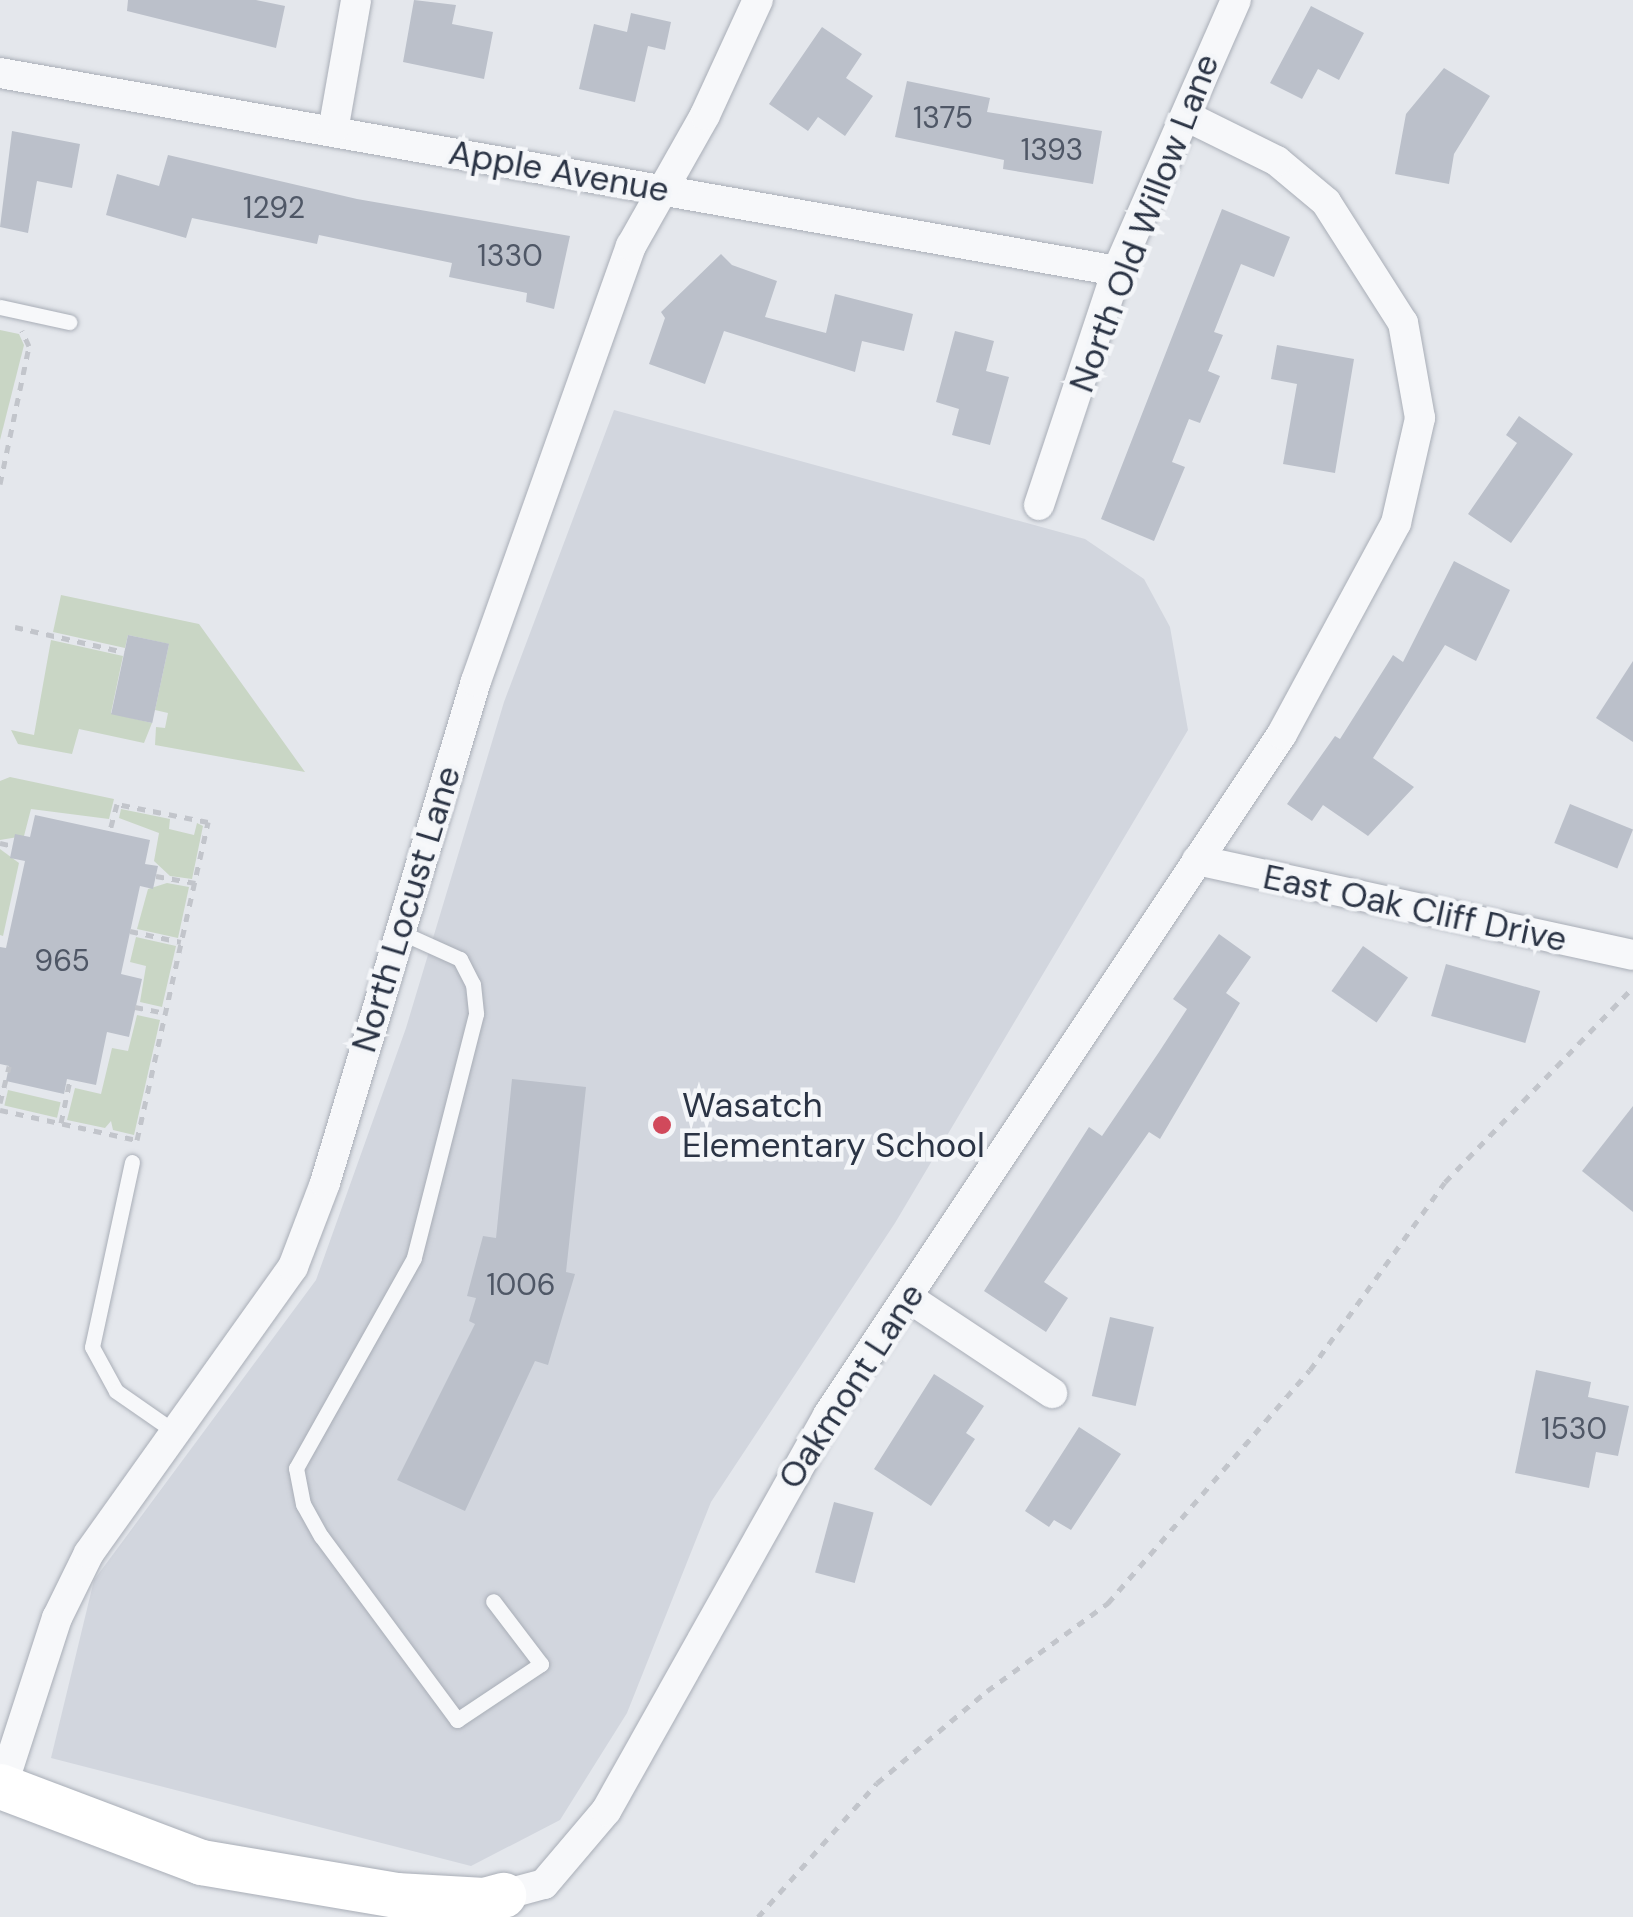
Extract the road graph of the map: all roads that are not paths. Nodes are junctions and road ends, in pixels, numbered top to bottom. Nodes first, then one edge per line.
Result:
1 (356, 0) edge
2 (758, 0) edge
3 (1236, 0) edge
4 (0, 73) edge
5 (1188, 118) junction
6 (332, 131) junction
7 (662, 189) junction
8 (1118, 271) junction
9 (0, 308) edge
10 (69, 322) dead end
11 (1039, 506) dead end
12 (1196, 860) junction
13 (398, 931) junction
14 (1633, 955) edge
15 (132, 1162) dead end
16 (909, 1298) junction
17 (1052, 1393) dead end
18 (175, 1432) junction
19 (493, 1602) dead end
20 (1, 1787) edge
21 (503, 1894) joint

1 - 6 street
2 - 7 street, North Locust Lane
3 - 5 street, North Old Willow Lane
4 - 6 street, Apple Avenue
5 - 8 street, North Old Willow Lane
5 - 12 street, Oakmont Lane
6 - 7 street, Apple Avenue
7 - 8 street, Apple Avenue
7 - 13 street, North Locust Lane
8 - 11 street, North Old Willow Lane
9 - 10 lane
12 - 14 street, East Oak Cliff Drive
12 - 16 street, Oakmont Lane
13 - 18 street, North Locust Lane
13 - 19 lane
15 - 18 lane
16 - 17 street
16 - 21 street, Oakmont Lane
18 - 20 street, North Locust Lane
20 - 21 street

